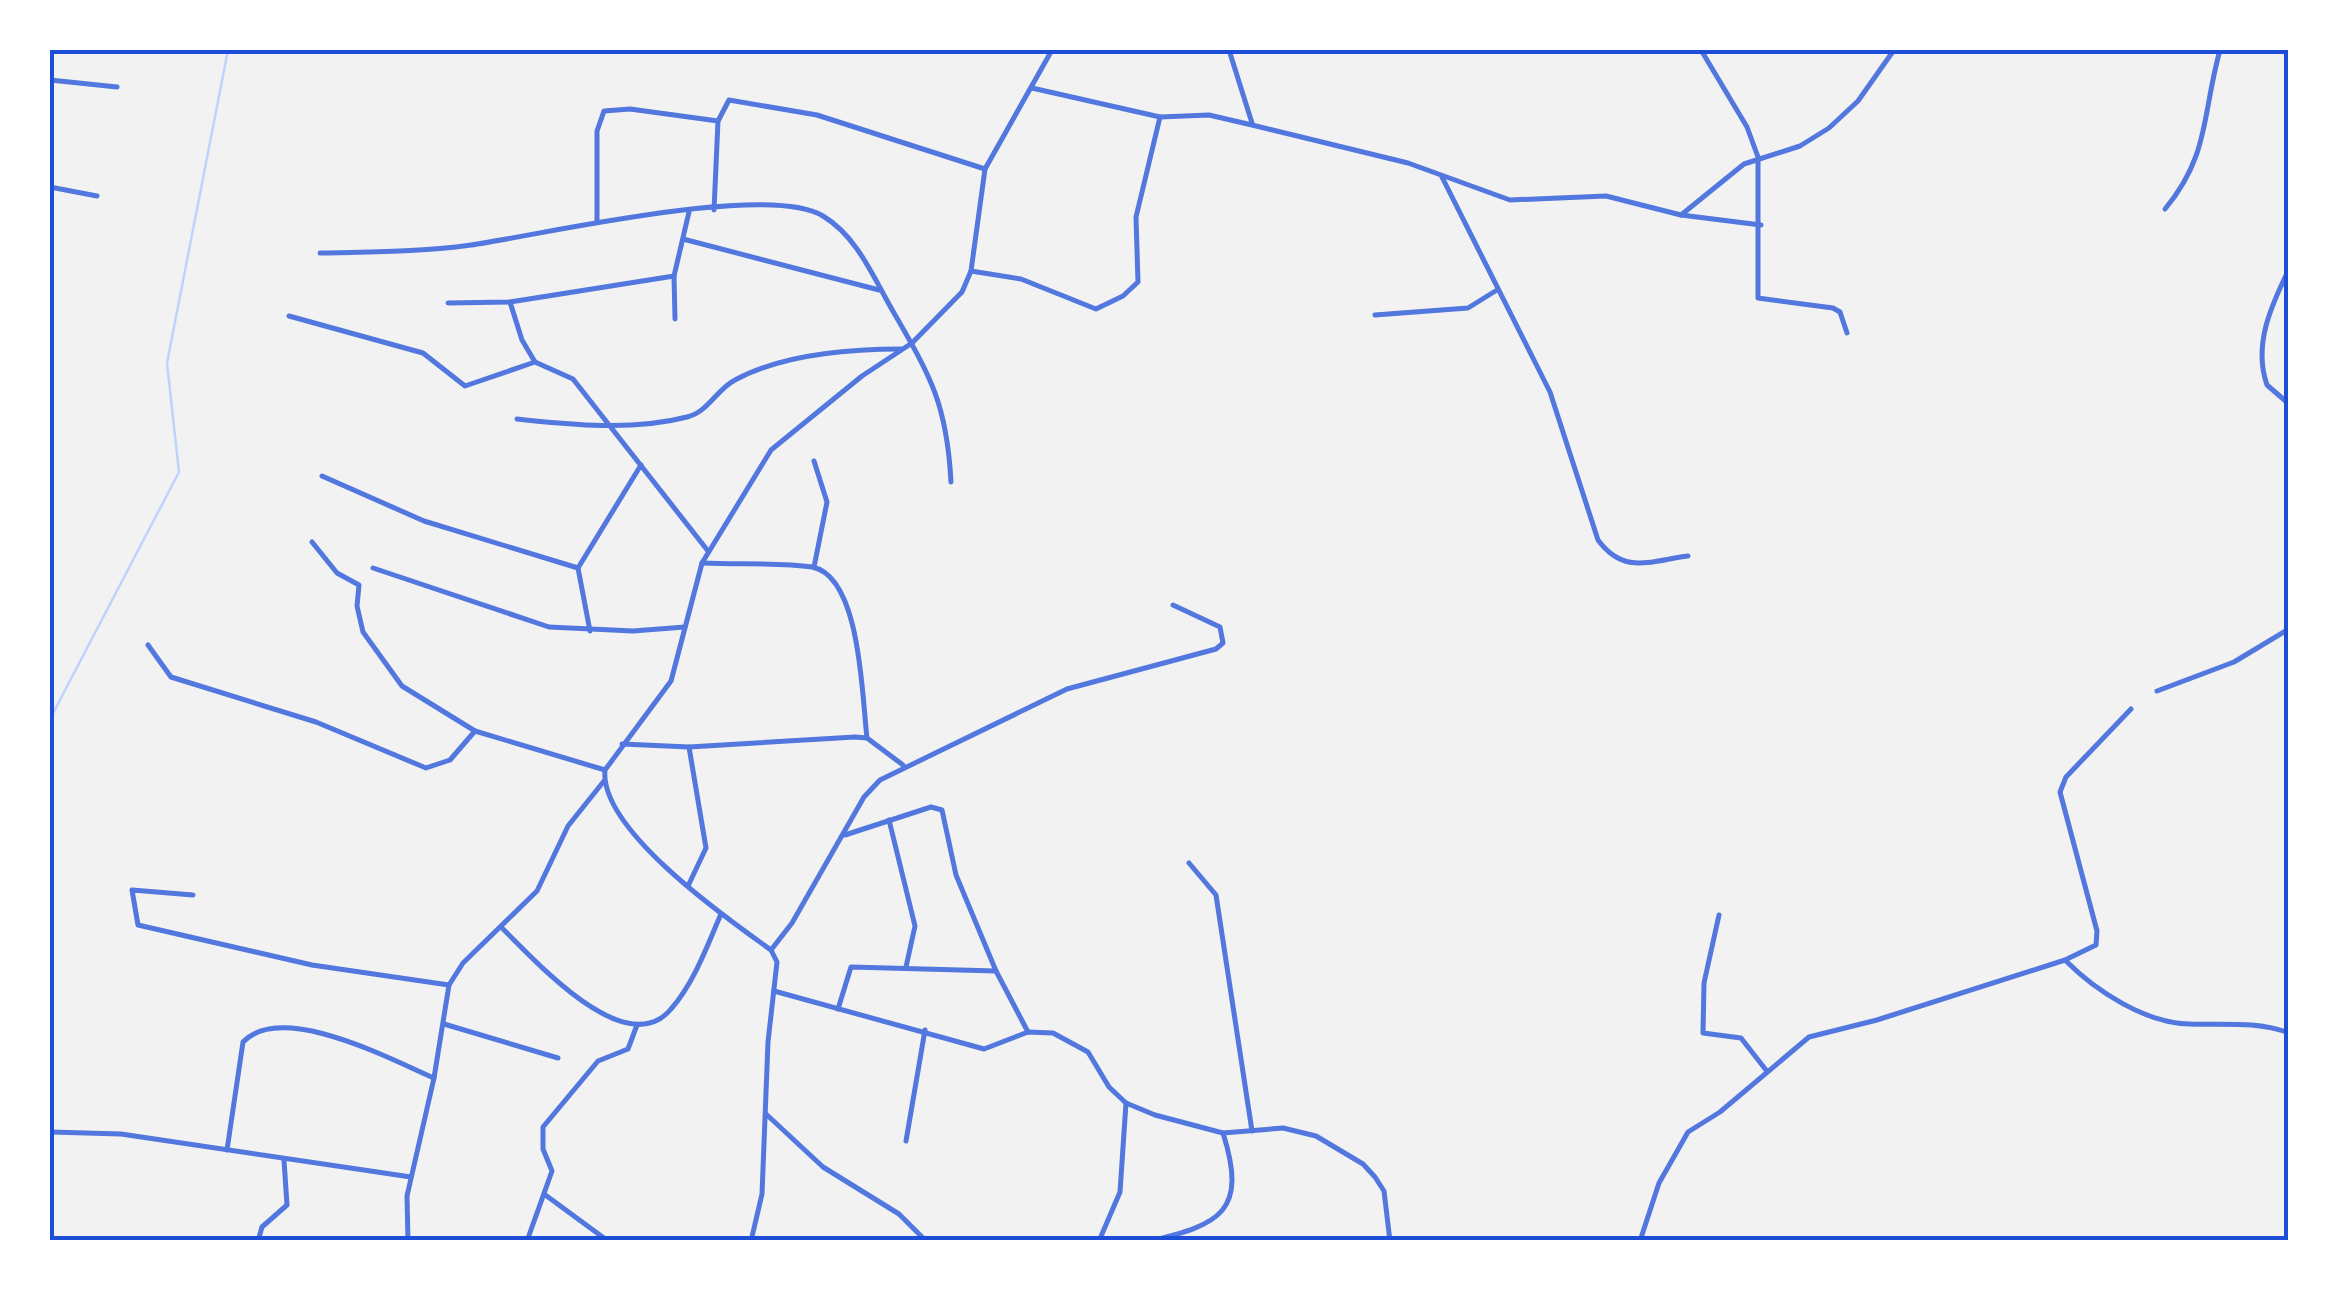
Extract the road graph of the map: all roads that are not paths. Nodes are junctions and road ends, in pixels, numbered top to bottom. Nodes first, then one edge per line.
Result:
1 (1052, 50) edge
2 (1228, 50) edge
3 (1701, 50) edge
4 (1894, 50) edge
5 (2220, 50) edge
6 (50, 80) edge
7 (117, 88) dead end
8 (1032, 88) junction
9 (1160, 117) junction
10 (718, 120) junction
11 (1252, 126) junction
12 (1758, 157) junction
13 (985, 169) junction
14 (1440, 174) junction
15 (50, 187) edge
16 (97, 196) dead end
17 (2166, 209) dead end
18 (714, 210) junction
19 (689, 212) junction
20 (1681, 215) junction
21 (597, 222) junction
22 (1760, 224) junction
23 (683, 239) junction
24 (320, 253) dead end
25 (971, 270) junction
26 (2289, 270) edge
27 (674, 276) junction
28 (1496, 290) junction
29 (882, 291) junction
30 (510, 302) junction
31 (448, 303) dead end
32 (1375, 315) dead end
33 (289, 316) dead end
34 (675, 319) dead end
35 (1847, 333) dead end
36 (912, 343) junction
37 (904, 349) junction
38 (535, 362) junction
39 (2289, 404) edge
40 (518, 419) dead end
41 (606, 425) junction
42 (814, 461) dead end
43 (641, 466) junction
44 (322, 476) dead end
45 (952, 482) dead end
46 (312, 542) dead end
47 (708, 551) junction
48 (1688, 556) dead end
49 (702, 564) junction
50 (373, 568) dead end
51 (578, 568) junction
52 (814, 568) junction
53 (1173, 605) dead end
54 (685, 627) junction
55 (2289, 630) edge
56 (590, 631) junction
57 (148, 645) dead end
58 (2157, 691) dead end
59 (2131, 709) dead end
60 (475, 731) junction
61 (867, 738) junction
62 (622, 744) junction
63 (689, 747) junction
64 (904, 765) junction
65 (605, 770) junction
66 (604, 781) junction
67 (888, 819) junction
68 (843, 836) junction
69 (1188, 863) dead end
70 (688, 886) junction
71 (192, 895) dead end
72 (721, 914) junction
73 (1719, 915) dead end
74 (502, 929) junction
75 (771, 950) junction
76 (2064, 960) junction
77 (906, 968) junction
78 (996, 971) junction
79 (448, 985) junction
80 (774, 991) junction
81 (838, 1010) junction
82 (444, 1024) junction
83 (637, 1026) junction
84 (924, 1030) junction
85 (1028, 1032) junction
86 (2289, 1033) edge
87 (558, 1058) dead end
88 (1766, 1070) junction
89 (434, 1078) junction
90 (1126, 1103) junction
91 (766, 1114) junction
92 (1252, 1130) junction
93 (50, 1132) edge
94 (1223, 1133) junction
95 (906, 1141) dead end
96 (227, 1150) junction
97 (284, 1160) junction
98 (411, 1177) junction
99 (544, 1194) junction
100 (258, 1241) edge
101 (408, 1241) edge
102 (526, 1241) edge
103 (608, 1241) edge
104 (751, 1241) edge
105 (926, 1241) edge
106 (1099, 1241) edge
107 (1150, 1241) edge
108 (1390, 1241) edge
109 (1640, 1241) edge

1 - 8 street
2 - 11 street
3 - 12 street
4 - 12 street
5 - 17 street
6 - 7 street
8 - 9 street
8 - 13 street
9 - 11 street
9 - 25 street
10 - 13 street
10 - 18 street
10 - 21 street
11 - 14 street
12 - 20 street
12 - 22 street
13 - 25 street
14 - 20 street
14 - 28 street
15 - 16 street
18 - 19 street
18 - 29 street
19 - 21 street
19 - 23 street
20 - 22 street
21 - 24 street
22 - 35 street
23 - 27 street
23 - 29 street
25 - 36 street
26 - 39 street
27 - 30 street
27 - 34 street
28 - 32 street
28 - 48 street
29 - 36 street
30 - 31 street
30 - 38 street
33 - 38 street
36 - 37 street
36 - 45 street
37 - 41 street
37 - 47 street
38 - 41 street
40 - 41 street
41 - 43 street
42 - 52 street
43 - 47 street
43 - 51 street
44 - 51 street
46 - 60 street
47 - 49 street
49 - 52 street
49 - 54 street
50 - 56 street
51 - 56 street
52 - 61 street
53 - 64 street
54 - 56 street
54 - 62 street
55 - 58 street
57 - 60 street
59 - 76 street
60 - 65 street
61 - 63 street
61 - 64 street
62 - 63 street
62 - 65 street
63 - 70 street
64 - 68 street
65 - 66 street
66 - 70 street
66 - 74 street
67 - 68 street
67 - 77 street
67 - 78 street
68 - 75 street
69 - 92 street
70 - 72 street
71 - 79 street
72 - 75 street
72 - 83 street
73 - 88 street
74 - 79 street
74 - 83 street
75 - 80 street
76 - 86 street
76 - 88 street
77 - 78 street
77 - 81 street
78 - 85 street
79 - 82 street
80 - 81 street
80 - 91 street
81 - 84 street
82 - 87 street
82 - 89 street
83 - 99 street
84 - 85 street
84 - 95 street
85 - 90 street
88 - 109 street
89 - 96 street
89 - 98 street
90 - 94 street
90 - 106 street
91 - 104 street
91 - 105 street
92 - 94 street
92 - 108 street
93 - 96 street
94 - 107 street
96 - 97 street
97 - 98 street
97 - 100 street
98 - 101 street
99 - 102 street
99 - 103 street

